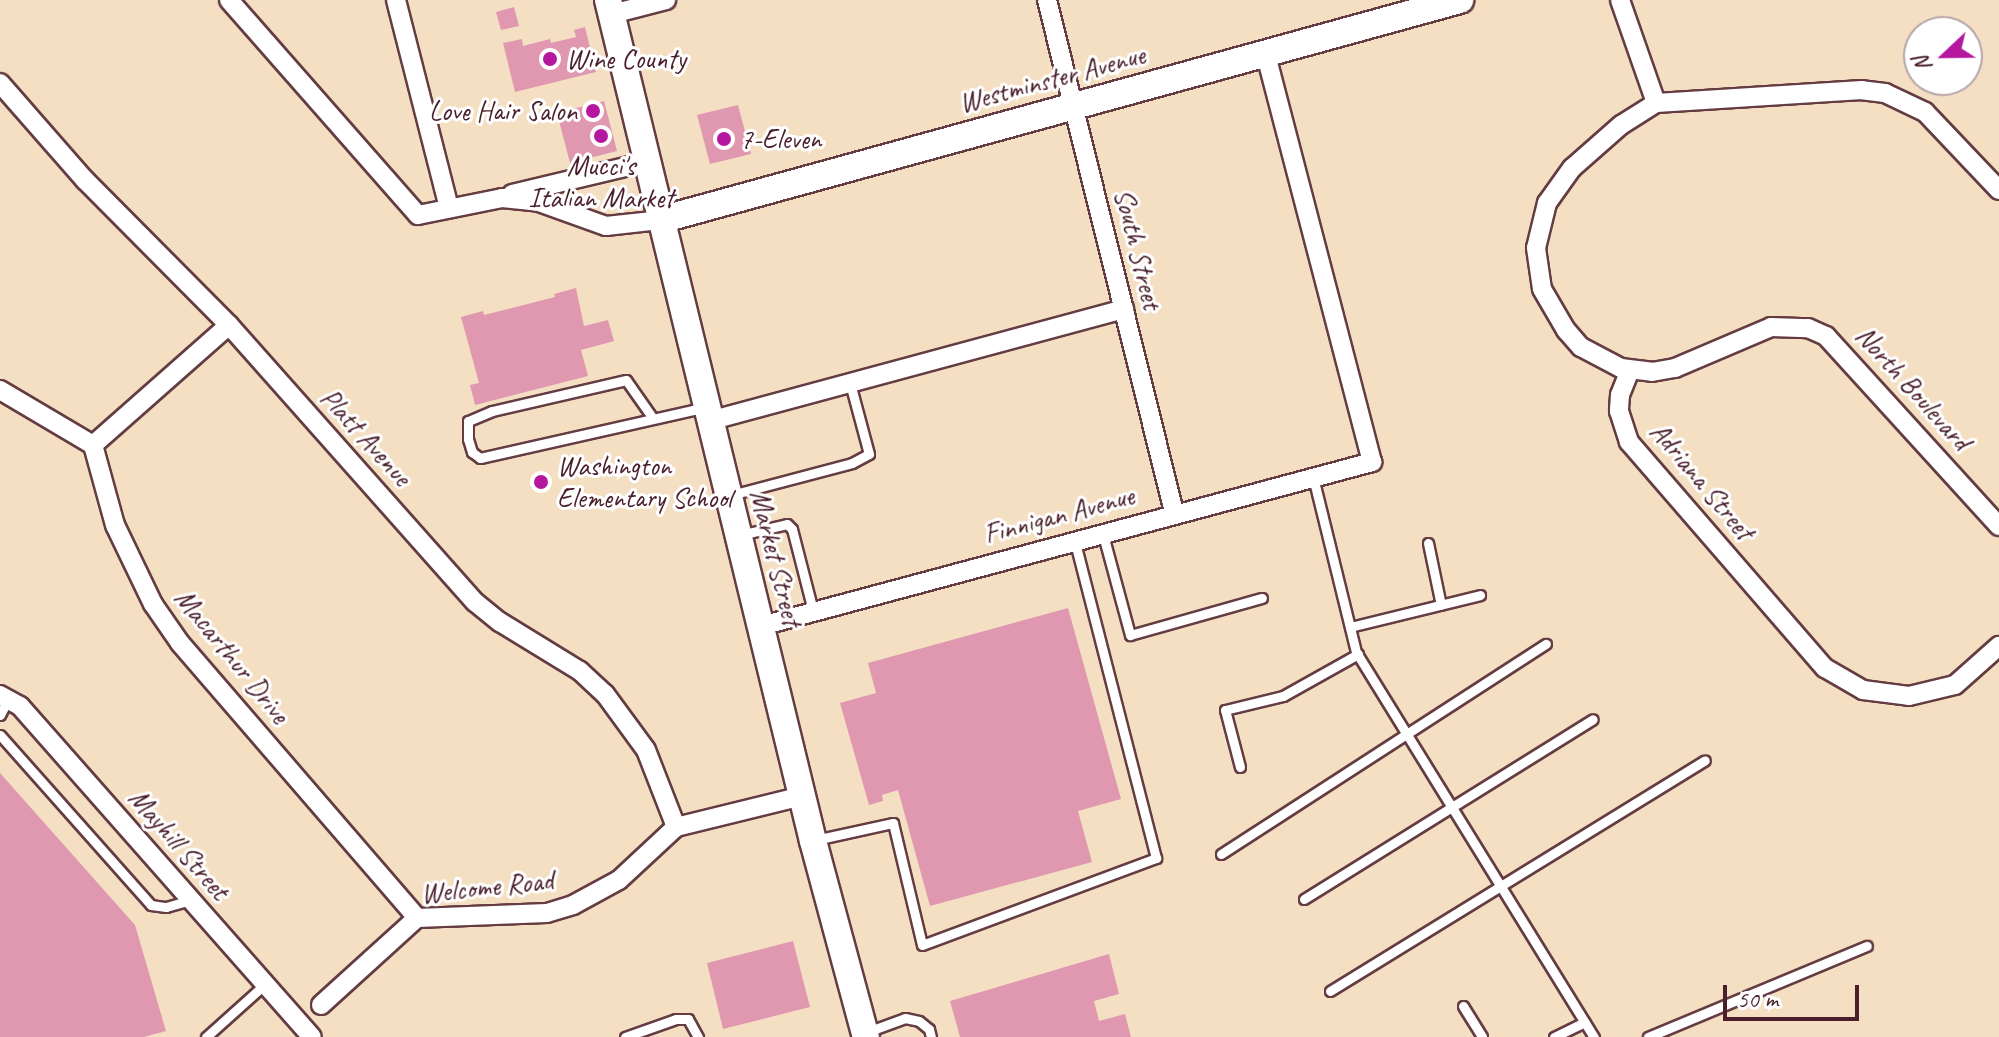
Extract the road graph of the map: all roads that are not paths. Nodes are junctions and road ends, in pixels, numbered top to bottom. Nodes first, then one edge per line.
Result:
1 (229, 0) edge
2 (396, 0) edge
3 (666, 0) edge
4 (1047, 0) edge
5 (1460, 0) edge
6 (1620, 0) edge
7 (610, 7) edge
8 (1266, 55) junction
9 (0, 83) edge
10 (1656, 103) junction
11 (1074, 106) junction
12 (646, 162) junction
13 (1999, 190) edge
14 (493, 198) junction
15 (449, 208) junction
16 (660, 220) junction
17 (1124, 309) junction
18 (229, 325) junction
19 (1630, 370) junction
20 (850, 383) junction
21 (0, 390) edge
22 (707, 414) junction
23 (652, 417) junction
24 (93, 445) junction
25 (1313, 477) junction
26 (728, 496) junction
27 (1174, 512) junction
28 (1999, 526) edge
29 (1102, 531) junction
30 (738, 536) junction
31 (1074, 539) junction
32 (1428, 543) dead end
33 (1480, 595) dead end
34 (1262, 598) dead end
35 (1441, 605) junction
36 (813, 611) junction
37 (761, 626) junction
38 (1350, 627) junction
39 (1546, 644) dead end
40 (1999, 646) edge
41 (1358, 654) junction
42 (3, 703) edge
43 (1593, 719) dead end
44 (0, 735) edge
45 (1408, 735) junction
46 (1705, 760) dead end
47 (1240, 767) dead end
48 (802, 796) junction
49 (1453, 808) junction
50 (676, 827) junction
51 (813, 841) junction
52 (1221, 854) dead end
53 (1501, 887) junction
54 (1304, 899) dead end
55 (191, 900) junction
56 (417, 918) junction
57 (1867, 946) dead end
58 (265, 984) junction
59 (1330, 991) dead end
60 (321, 1005) dead end
61 (1463, 1006) dead end
62 (1585, 1022) junction
63 (860, 1036) edge
64 (206, 1037) edge
65 (312, 1037) edge
66 (625, 1037) edge
67 (698, 1037) edge
68 (931, 1037) edge
69 (1482, 1037) edge
70 (1554, 1037) edge
71 (1594, 1037) edge
72 (1648, 1037) edge

1 - 15 street
2 - 15 street
3 - 7 street
4 - 11 street, South Street
5 - 8 main road, Westminster Avenue
6 - 10 street
7 - 12 main road, Market Street
8 - 11 main road, Westminster Avenue
8 - 25 street, Finnigan Avenue
9 - 18 street, Platt Avenue
10 - 13 street
10 - 19 street
11 - 16 main road, Westminster Avenue
11 - 17 street, South Street
12 - 14 street
12 - 16 main road, Market Street
14 - 15 street
14 - 16 street
16 - 22 main road, Market Street
17 - 20 street
17 - 27 street, South Street
18 - 24 street
18 - 50 street, Platt Avenue
19 - 28 street, North Boulevard
19 - 40 street, Adriana Street
20 - 22 street
20 - 26 lane
21 - 24 street
22 - 23 lane
22 - 26 main road, Market Street
23 - 23 lane
24 - 56 street, Macarthur Drive
25 - 27 street, Finnigan Avenue
25 - 38 lane
26 - 30 main road, Market Street
27 - 29 street, Finnigan Avenue
29 - 31 street, Finnigan Avenue
29 - 34 lane
30 - 36 lane
30 - 37 main road, Market Street
31 - 36 street, Finnigan Avenue
31 - 51 lane
32 - 35 lane
33 - 35 lane
35 - 38 lane
36 - 37 street, Finnigan Avenue
37 - 48 main road, Market Street
38 - 41 lane
39 - 45 lane
41 - 45 lane
41 - 47 lane
42 - 55 street, Mayhill Street
43 - 49 lane
44 - 55 lane
45 - 49 lane
45 - 52 lane
46 - 53 lane
48 - 50 street, Welcome Road
48 - 51 main road, Market Street
49 - 53 lane
49 - 54 lane
50 - 56 street, Welcome Road
51 - 63 main road, Market Street
53 - 59 lane
53 - 62 lane
55 - 58 street, Mayhill Street
56 - 60 street, Welcome Road
57 - 72 lane
58 - 64 lane
58 - 65 street, Mayhill Street
61 - 69 lane
62 - 70 lane
62 - 71 lane
63 - 68 lane
66 - 67 lane

